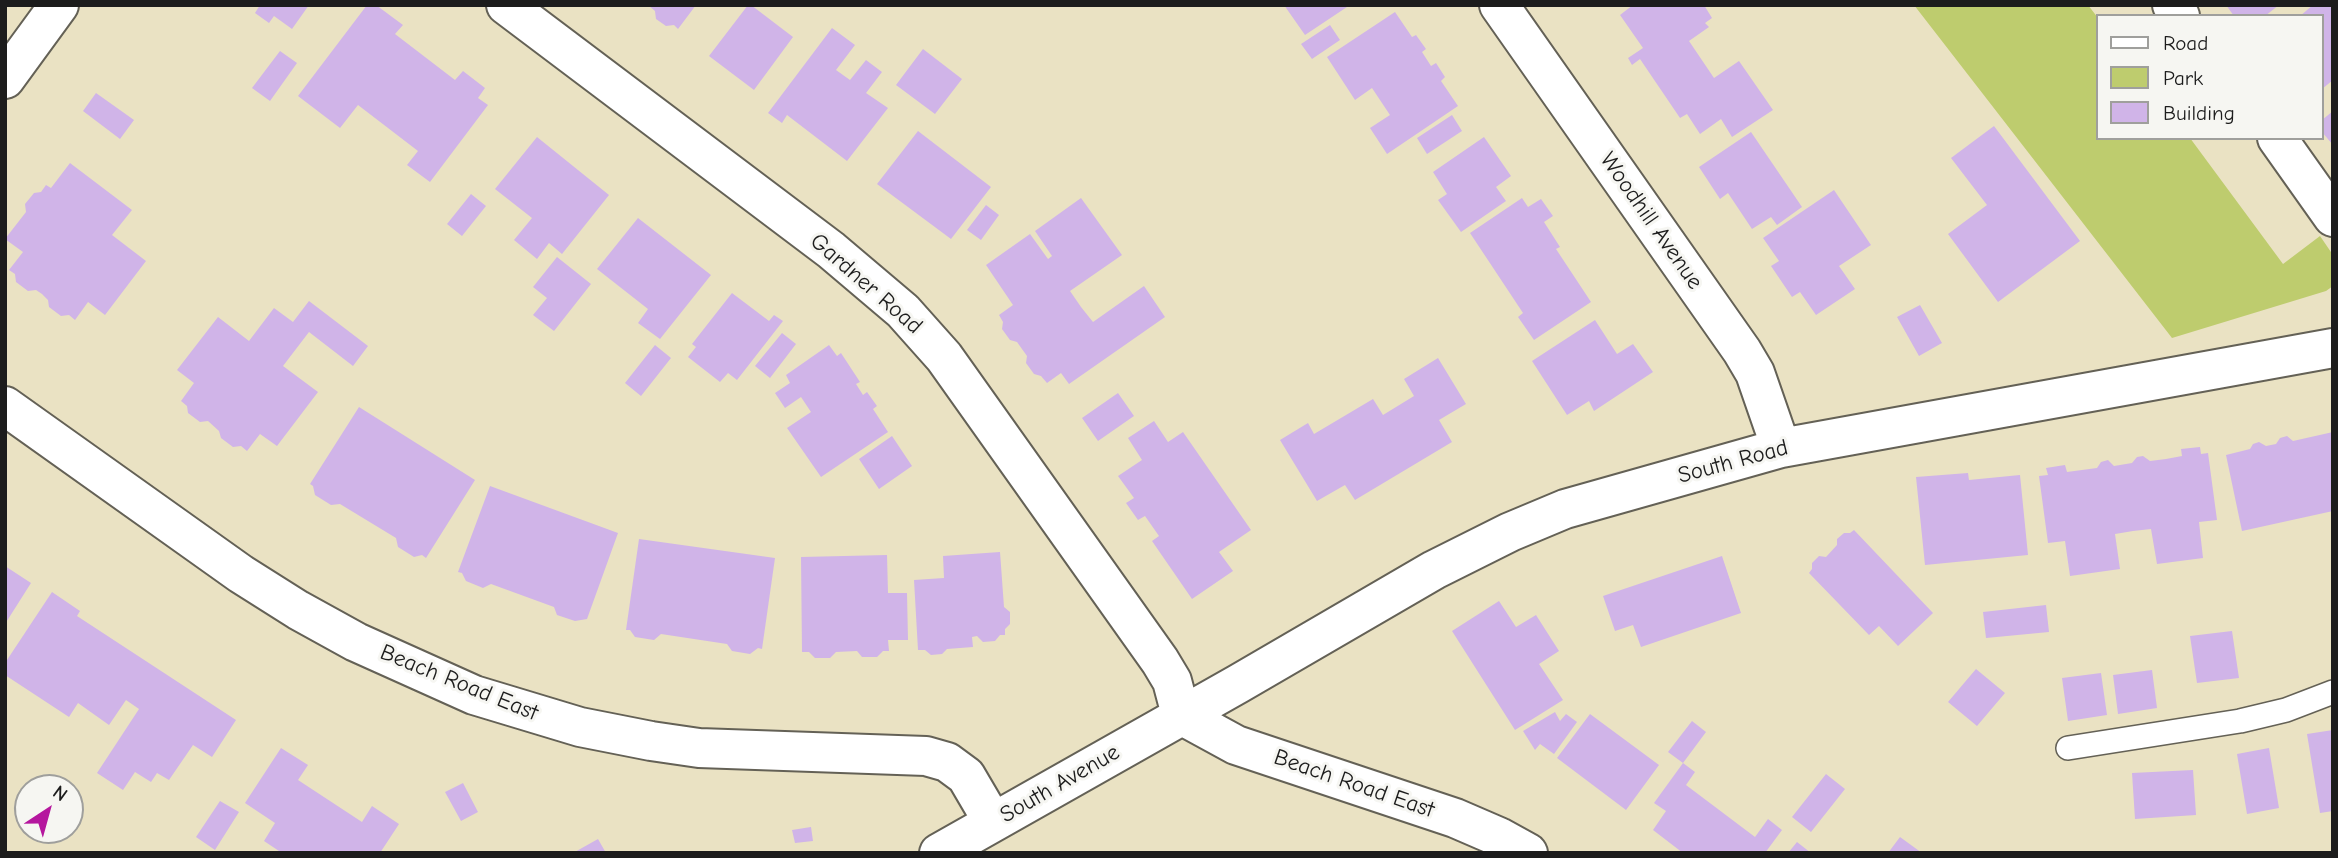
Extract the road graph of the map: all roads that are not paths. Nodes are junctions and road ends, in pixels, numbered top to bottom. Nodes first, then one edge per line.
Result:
1 (59, 5) edge
2 (506, 5) edge
3 (1499, 5) edge
4 (5, 79) edge
5 (2278, 140) edge
6 (2333, 217) edge
7 (2333, 348) edge
8 (5, 406) edge
9 (1781, 448) junction
10 (2333, 692) edge
11 (1181, 715) junction
12 (2068, 748) dead end
13 (993, 822) junction
14 (939, 853) edge
15 (1528, 853) edge

1 - 4 street
2 - 11 street, Gardner Road
3 - 9 street, Woodhill Avenue
5 - 6 street
7 - 9 street, South Road
8 - 13 street, Beach Road East
9 - 11 street, South Road
10 - 12 lane
11 - 13 street, South Avenue
11 - 15 street, Beach Road East
13 - 14 street, South Avenue

